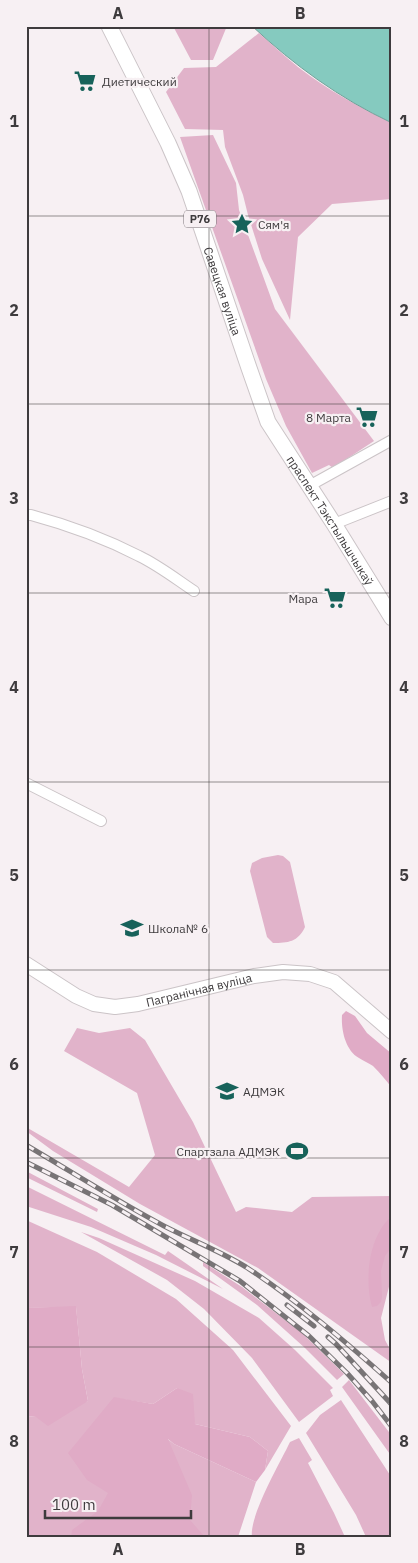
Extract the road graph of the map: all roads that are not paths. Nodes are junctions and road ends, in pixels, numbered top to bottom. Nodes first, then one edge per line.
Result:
1 (108, 26) edge
2 (268, 422) joint
3 (392, 440) edge
4 (309, 486) junction
5 (392, 501) edge
6 (28, 518) edge
7 (334, 524) junction
8 (194, 590) dead end
9 (392, 618) edge
10 (26, 783) edge
11 (100, 821) dead end
12 (26, 964) edge
13 (392, 1032) edge

1 - 2 main road, Савецкая вуліца / Р76
2 - 4 main road, праспект Тэкстыльшчыкаў / Р76
3 - 4 street
4 - 7 main road, праспект Тэкстыльшчыкаў / Р76
5 - 7 street
6 - 8 street
7 - 9 main road, праспект Тэкстыльшчыкаў / Р76
10 - 11 street
12 - 13 main road, Пагранічная вуліца

